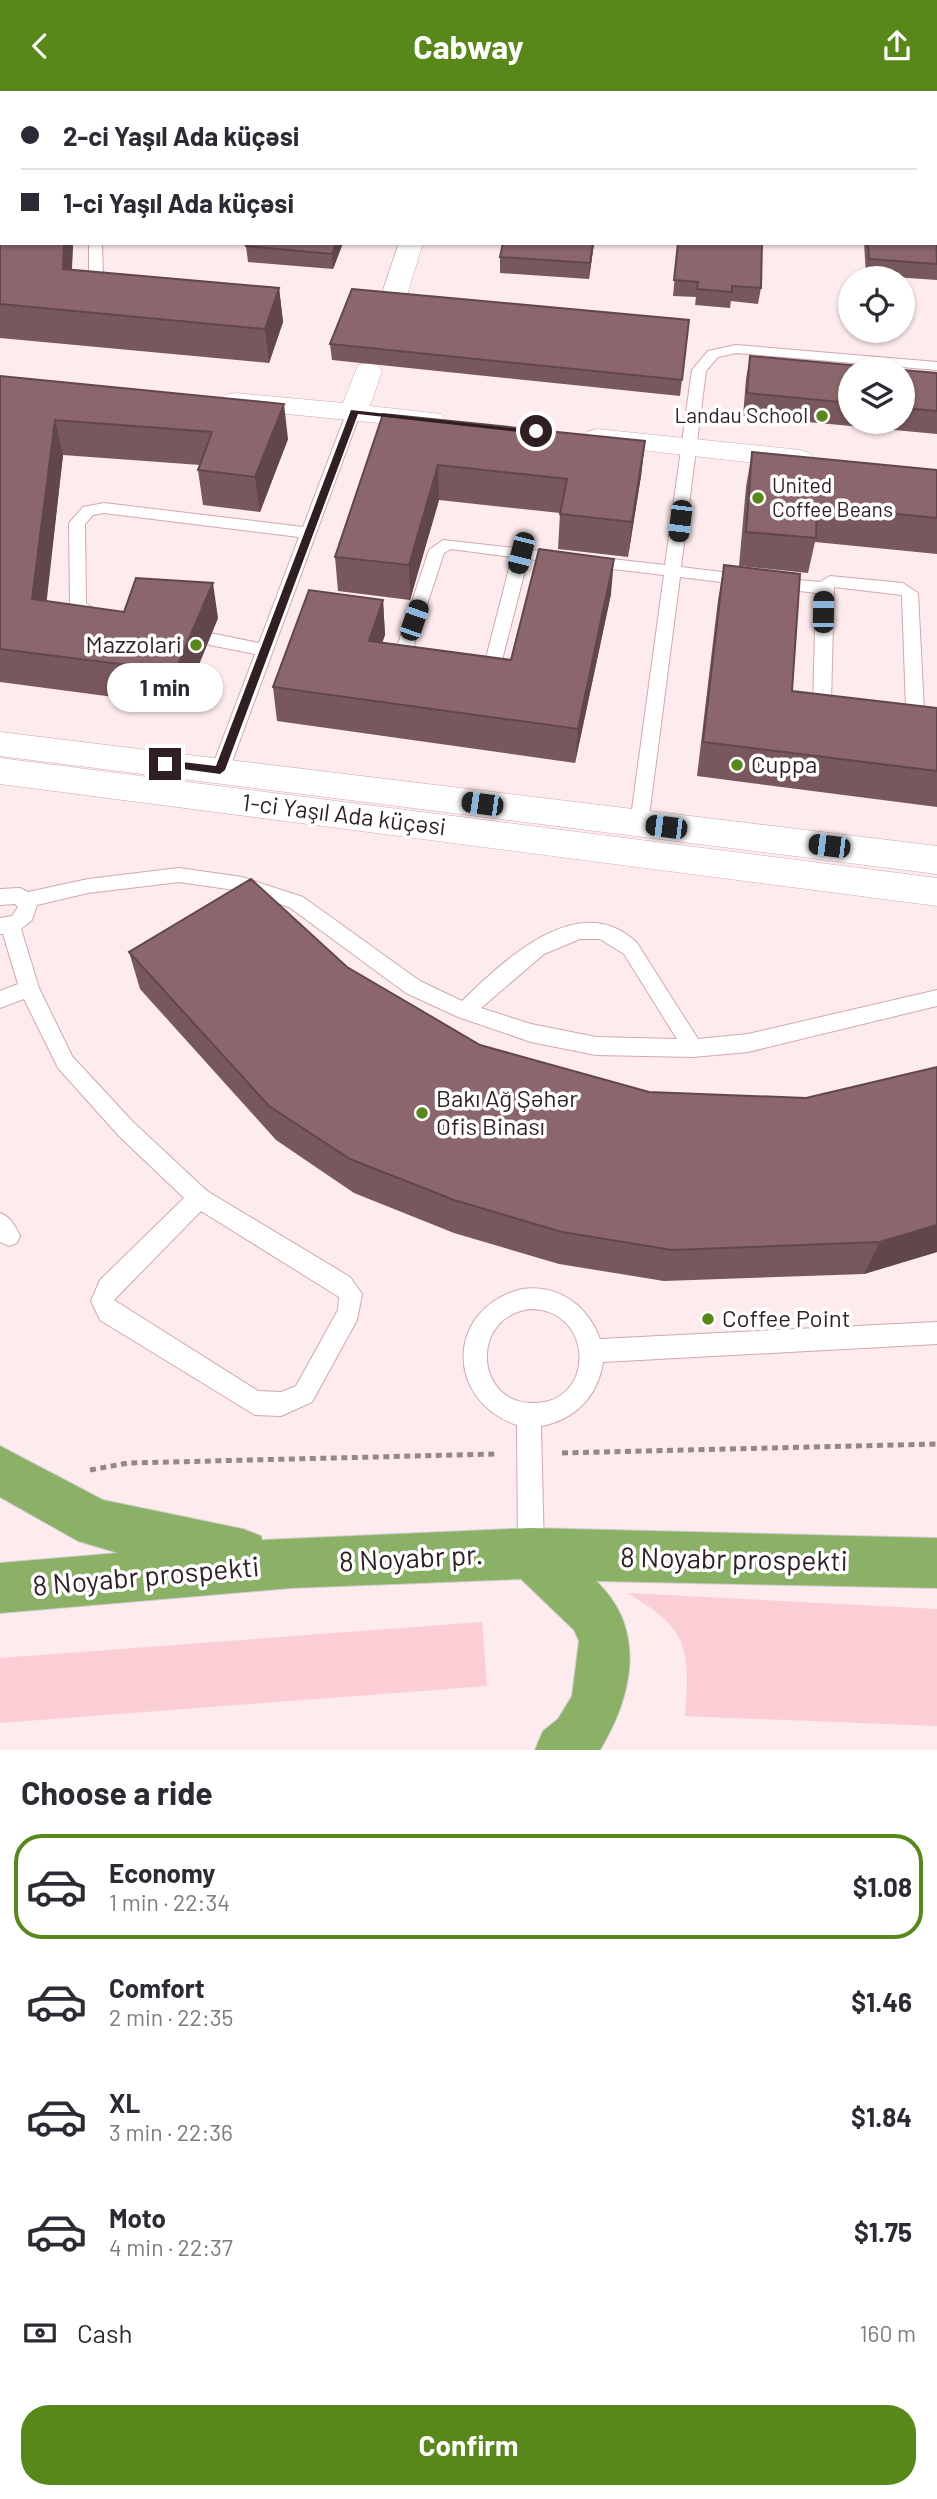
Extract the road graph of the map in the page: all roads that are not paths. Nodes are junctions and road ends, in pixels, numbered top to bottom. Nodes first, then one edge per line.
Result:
1 (95, 245) edge
2 (410, 245) edge
3 (127, 290) edge
4 (392, 302) edge
5 (937, 366) edge
6 (368, 371) dead end
7 (206, 398) edge
8 (354, 411) junction
9 (461, 423) edge
10 (568, 435) edge
11 (689, 448) junction
12 (827, 462) edge
13 (309, 533) junction
14 (521, 553) junction
15 (674, 572) junction
16 (824, 588) junction
17 (114, 621) edge
18 (210, 639) dead end
19 (265, 650) junction
20 (0, 744) edge
21 (220, 770) junction
22 (0, 771) edge
23 (639, 824) junction
24 (937, 860) edge
25 (937, 891) edge
26 (0, 897) edge
27 (25, 900) junction
28 (5, 926) edge
29 (29, 988) junction
30 (937, 998) edge
31 (0, 1000) edge
32 (465, 1011) junction
33 (694, 1048) junction
34 (199, 1198) junction
35 (937, 1333) edge
36 (593, 1351) junction
37 (529, 1415) junction
38 (0, 1470) edge
39 (531, 1553) junction
40 (292, 1563) junction
41 (937, 1563) edge
42 (0, 1588) edge
43 (562, 1750) edge

1 - 3 lane
2 - 4 street
5 - 11 lane
6 - 8 street
7 - 8 street
8 - 9 street
8 - 13 lane
10 - 11 street
11 - 12 street
11 - 15 lane
13 - 17 lane
13 - 19 lane
14 - 14 lane
14 - 15 lane
15 - 16 lane
15 - 23 lane
16 - 16 lane
18 - 19 lane
19 - 21 lane
20 - 21 street, 1-ci Yaşıl Ada küçəsi
21 - 23 street, 1-ci Yaşıl Ada küçəsi
22 - 25 street, 1-ci Yaşıl Ada küçəsi
23 - 24 street, 1-ci Yaşıl Ada küçəsi
26 - 27 lane
27 - 28 lane
27 - 32 lane
28 - 29 lane
29 - 31 lane
29 - 34 lane
30 - 33 lane
32 - 33 lane
32 - 33 lane
34 - 34 lane
35 - 36 lane
36 - 37 lane
36 - 37 lane
37 - 39 lane
38 - 40 highway
39 - 40 highway, 8 Noyabr pr.
39 - 41 highway, 8 Noyabr prospekti
39 - 43 highway
40 - 42 highway, 8 Noyabr prospekti

